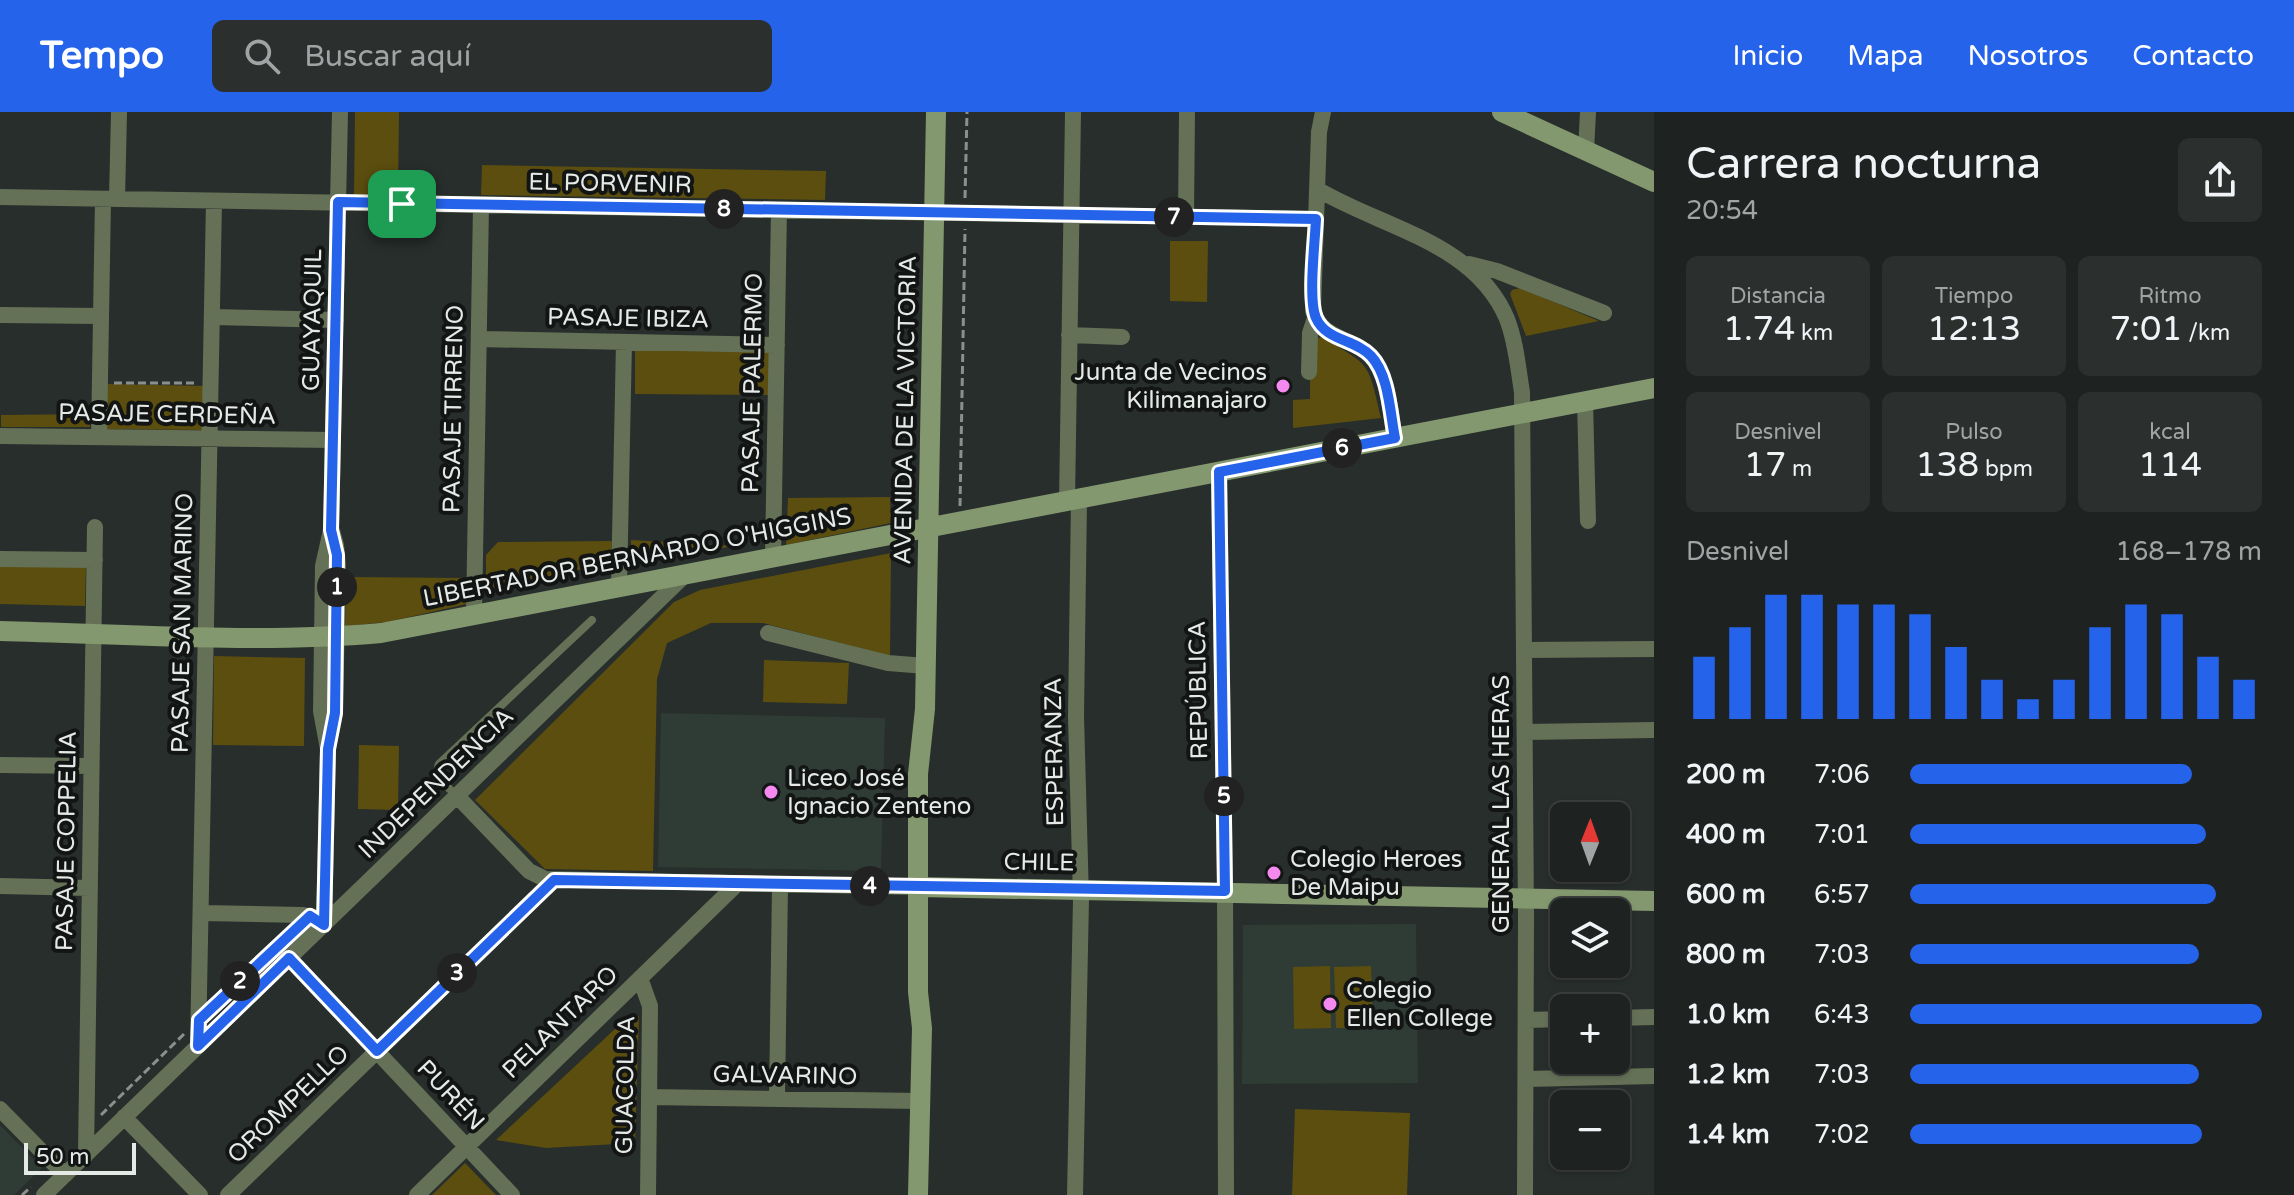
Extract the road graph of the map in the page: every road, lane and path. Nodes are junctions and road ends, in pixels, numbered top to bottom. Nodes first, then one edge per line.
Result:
1 (119, 112) edge
2 (340, 112) edge
3 (936, 112) edge
4 (967, 112) edge
5 (1073, 112) edge
6 (1187, 112) edge
7 (1323, 112) edge
8 (1502, 112) edge
9 (1588, 112) edge
10 (1586, 151) junction
11 (1654, 182) edge
12 (1317, 189) junction
13 (0, 197) edge
14 (110, 199) junction
15 (214, 201) junction
16 (338, 202) junction
17 (481, 205) junction
18 (779, 210) junction
19 (934, 213) junction
20 (965, 213) junction
21 (1071, 215) junction
22 (1186, 217) junction
23 (1316, 219) junction
24 (1464, 263) junction
25 (1604, 313) dead end
26 (0, 315) edge
27 (101, 316) junction
28 (212, 317) junction
29 (1315, 318) junction
30 (336, 320) junction
31 (1069, 335) junction
32 (1122, 337) dead end
33 (479, 339) junction
34 (624, 342) junction
35 (777, 345) junction
36 (1309, 372) dead end
37 (100, 383) junction
38 (210, 383) junction
39 (1654, 388) edge
40 (1585, 401) junction
41 (1522, 414) junction
42 (0, 436) edge
43 (99, 437) junction
44 (1395, 438) junction
45 (209, 439) junction
46 (333, 440) junction
47 (1219, 472) junction
48 (1073, 501) junction
49 (1588, 521) dead end
50 (960, 522) junction
51 (95, 527) dead end
52 (929, 527) junction
53 (773, 556) junction
54 (0, 559) edge
55 (95, 560) junction
56 (688, 573) junction
57 (619, 586) junction
58 (474, 615) junction
59 (592, 620) dead end
60 (0, 631) edge
61 (94, 633) junction
62 (768, 633) dead end
63 (206, 636) junction
64 (329, 637) junction
65 (1654, 649) edge
66 (1524, 650) junction
67 (926, 666) junction
68 (1654, 730) edge
69 (1525, 732) junction
70 (0, 765) edge
71 (91, 766) junction
72 (457, 796) junction
73 (554, 880) junction
74 (737, 884) junction
75 (780, 884) junction
76 (0, 886) edge
77 (925, 887) junction
78 (90, 888) junction
79 (1081, 888) junction
80 (1225, 891) junction
81 (1526, 899) junction
82 (1654, 901) edge
83 (201, 913) junction
84 (324, 925) junction
85 (289, 958) junction
86 (254, 968) dead end
87 (640, 978) junction
88 (1654, 1017) edge
89 (1630, 1018) edge
90 (1550, 1019) edge
91 (199, 1020) junction
92 (1527, 1020) junction
93 (198, 1046) junction
94 (377, 1051) junction
95 (1654, 1076) edge
96 (1527, 1079) junction
97 (649, 1097) junction
98 (777, 1099) junction
99 (921, 1101) junction
100 (0, 1109) edge
101 (124, 1117) junction
102 (86, 1129) junction
103 (467, 1147) junction
104 (86, 1155) junction
105 (65, 1175) junction
106 (39, 1190) edge
107 (22, 1195) edge
108 (200, 1195) edge
109 (228, 1195) edge
110 (417, 1195) edge
111 (512, 1195) edge
112 (648, 1195) edge
113 (918, 1195) edge
114 (1075, 1195) edge
115 (1226, 1195) edge
116 (1525, 1195) edge

1 - 14 street
2 - 16 street, GUAYAQUIL
3 - 19 street, AVENIDA DE LA VICTORIA
4 - 20 path
5 - 21 street, ESPERANZA
6 - 22 street
7 - 12 street
8 - 10 street
9 - 10 street
10 - 11 street
12 - 23 street
12 - 24 street
13 - 14 street, EL PORVENIR
14 - 15 street, EL PORVENIR
14 - 27 street
15 - 16 street, EL PORVENIR
15 - 28 street, PASAJE SAN MARINO
16 - 17 street, EL PORVENIR
16 - 30 street, GUAYAQUIL
17 - 18 street, EL PORVENIR
17 - 33 street, PASAJE TIRRENO
18 - 19 street, EL PORVENIR
18 - 35 street, PASAJE PALERMO
19 - 20 street, EL PORVENIR
19 - 52 street, AVENIDA DE LA VICTORIA
20 - 21 street, EL PORVENIR
20 - 50 path
21 - 22 street, EL PORVENIR
21 - 31 street, ESPERANZA
22 - 23 street, EL PORVENIR
23 - 29 street
24 - 25 street
24 - 41 street
26 - 27 street
27 - 37 street
28 - 30 street
28 - 38 street, PASAJE SAN MARINO
29 - 36 street
29 - 44 street
30 - 46 street, GUAYAQUIL
31 - 32 street
31 - 48 street, ESPERANZA
33 - 34 street, PASAJE IBIZA
33 - 58 street, PASAJE TIRRENO
34 - 35 street, PASAJE IBIZA
34 - 57 street
35 - 53 street, PASAJE PALERMO
37 - 38 path
37 - 43 street
38 - 45 street, PASAJE SAN MARINO
39 - 40 street, LIBERTADOR BERNARDO O'HIGGINS
40 - 41 street, LIBERTADOR BERNARDO O'HIGGINS
40 - 49 street
41 - 44 street, LIBERTADOR BERNARDO O'HIGGINS
41 - 66 street, GENERAL LAS HERAS
42 - 43 street, PASAJE CERDEÑA
43 - 45 street, PASAJE CERDEÑA
44 - 47 street, LIBERTADOR BERNARDO O'HIGGINS
45 - 46 street, PASAJE CERDEÑA
45 - 63 street, PASAJE SAN MARINO
46 - 64 street, GUAYAQUIL
47 - 48 street, LIBERTADOR BERNARDO O'HIGGINS
47 - 80 street, REPÚBLICA
48 - 50 street, LIBERTADOR BERNARDO O'HIGGINS
48 - 79 street, ESPERANZA
50 - 52 street, LIBERTADOR BERNARDO O'HIGGINS
51 - 55 street, PASAJE COPPELIA
52 - 53 street, LIBERTADOR BERNARDO O'HIGGINS
52 - 67 street, AVENIDA DE LA VICTORIA
53 - 56 street, LIBERTADOR BERNARDO O'HIGGINS
54 - 55 street
55 - 61 street, PASAJE COPPELIA
56 - 57 street, LIBERTADOR BERNARDO O'HIGGINS
56 - 72 street, INDEPENDENCIA
57 - 58 street, LIBERTADOR BERNARDO O'HIGGINS
58 - 64 street, LIBERTADOR BERNARDO O'HIGGINS
59 - 72 lane
60 - 61 street, LIBERTADOR BERNARDO O'HIGGINS
61 - 63 street, LIBERTADOR BERNARDO O'HIGGINS
61 - 71 street, PASAJE COPPELIA
62 - 67 street
63 - 64 street, LIBERTADOR BERNARDO O'HIGGINS
63 - 83 street, PASAJE SAN MARINO
64 - 84 street, GUAYAQUIL
65 - 66 street
66 - 69 street, GENERAL LAS HERAS
67 - 77 street, AVENIDA DE LA VICTORIA
68 - 69 street
69 - 81 street, GENERAL LAS HERAS
70 - 71 street
71 - 78 street, PASAJE COPPELIA
72 - 73 street, CHILE
72 - 84 street, INDEPENDENCIA
73 - 74 street, CHILE
73 - 94 street, OROMPELLO
74 - 75 street, CHILE
74 - 87 street, PELANTARO
75 - 77 street, CHILE
75 - 98 street
76 - 78 street
77 - 79 street, CHILE
77 - 99 street, AVENIDA DE LA VICTORIA
78 - 102 street, PASAJE COPPELIA
79 - 80 street, CHILE
79 - 114 street, ESPERANZA
80 - 81 street, CHILE
80 - 115 street, REPÚBLICA
81 - 82 street, CHILE
81 - 92 street, GENERAL LAS HERAS
83 - 84 street
83 - 91 street, PASAJE SAN MARINO
84 - 85 street, INDEPENDENCIA
85 - 93 street, INDEPENDENCIA
85 - 94 street, PURÉN
86 - 91 path
87 - 97 street, GUACOLDA
87 - 103 street, PELANTARO
88 - 89 street
90 - 92 street
91 - 93 street, PASAJE SAN MARINO
91 - 102 path
92 - 96 street, GENERAL LAS HERAS
93 - 101 street, INDEPENDENCIA
94 - 103 street, PURÉN
94 - 109 street, OROMPELLO
95 - 96 street
96 - 116 street, GENERAL LAS HERAS
97 - 98 street, GALVARINO
97 - 112 street, GUACOLDA
98 - 99 street, GALVARINO
99 - 113 street, AVENIDA DE LA VICTORIA
100 - 105 street
101 - 104 street, INDEPENDENCIA
101 - 108 street
102 - 104 street, PASAJE COPPELIA
103 - 110 street, PELANTARO
103 - 111 street, PURÉN
104 - 105 street, INDEPENDENCIA
105 - 106 street, INDEPENDENCIA
106 - 107 path

